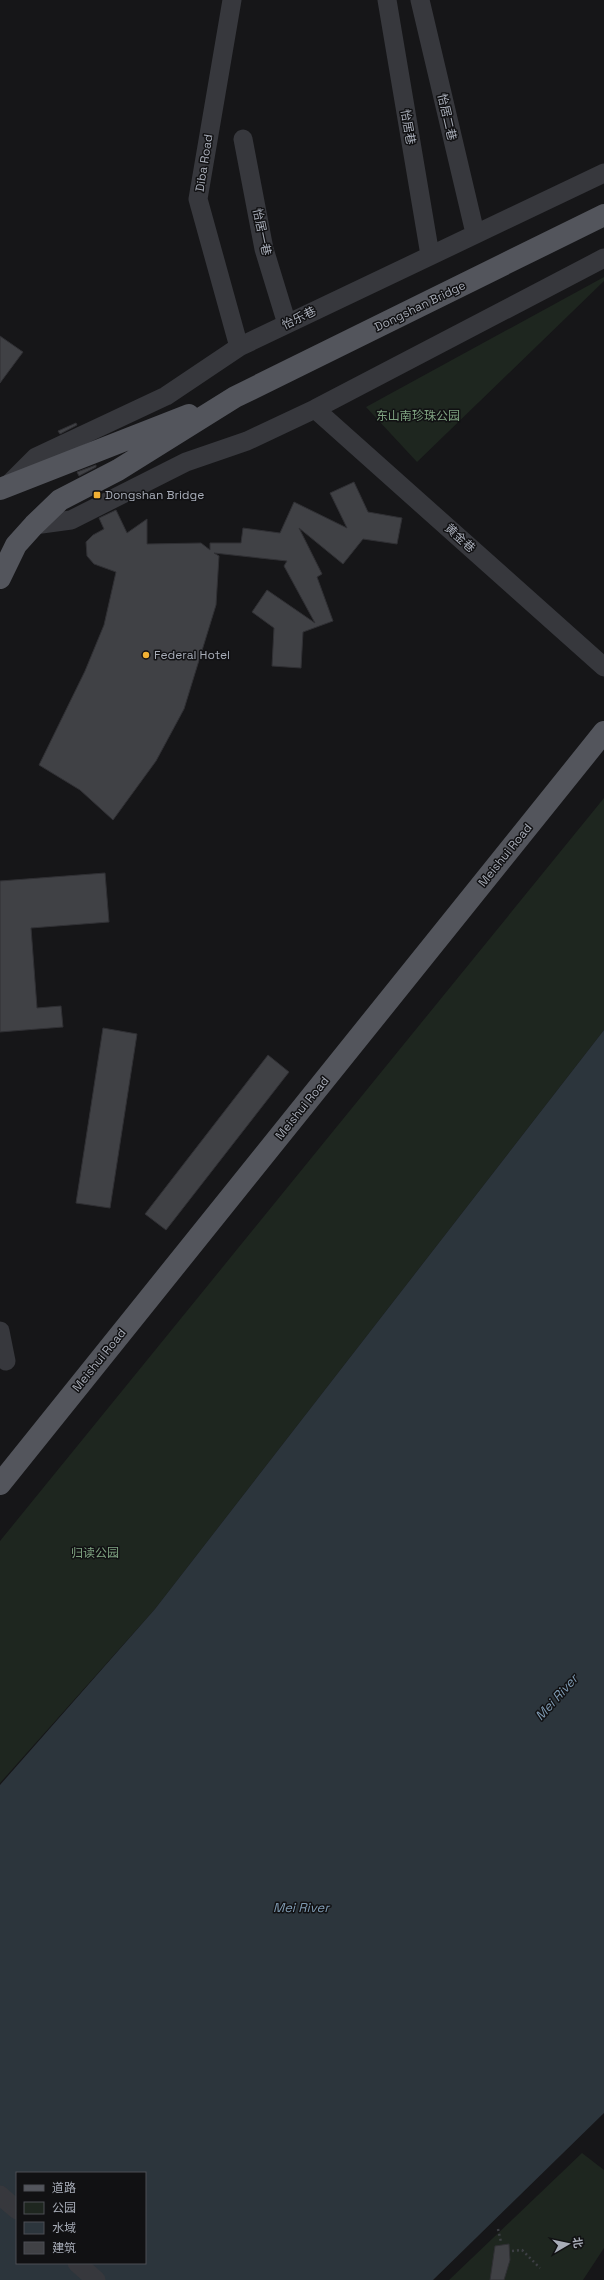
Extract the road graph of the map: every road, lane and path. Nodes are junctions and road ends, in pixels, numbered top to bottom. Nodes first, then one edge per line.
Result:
1 (232, 0) edge
2 (387, 0) edge
3 (420, 0) edge
4 (243, 139) dead end
5 (604, 173) edge
6 (604, 215) edge
7 (475, 233) junction
8 (430, 255) junction
9 (604, 258) edge
10 (286, 324) junction
11 (239, 347) junction
12 (235, 397) junction
13 (315, 409) junction
14 (4, 487) edge
15 (34, 525) junction
16 (0, 578) edge
17 (604, 667) edge
18 (604, 732) edge
19 (0, 1331) edge
20 (6, 1361) dead end
21 (0, 1484) edge
22 (0, 2195) edge
23 (16, 2209) edge
24 (498, 2229) dead end
25 (501, 2242) dead end
26 (512, 2251) dead end
27 (78, 2264) edge
28 (540, 2268) dead end
29 (96, 2280) edge

1 - 11 street, Diba Road
2 - 8 street, 怡居巷
3 - 7 street, 怡居二巷
4 - 10 street, 怡居一巷
5 - 7 street, 怡乐巷
6 - 12 main road, Dongshan Bridge
7 - 8 street, 怡乐巷
8 - 10 street, 怡乐巷
9 - 13 street
10 - 11 street, 怡乐巷
11 - 14 street, 怡乐巷
12 - 14 main road
12 - 15 main road
13 - 15 street
13 - 17 street, 黄金巷
15 - 16 main road
18 - 21 main road, Meishui Road
19 - 20 street
22 - 23 street
24 - 25 path
26 - 28 path
27 - 29 street

